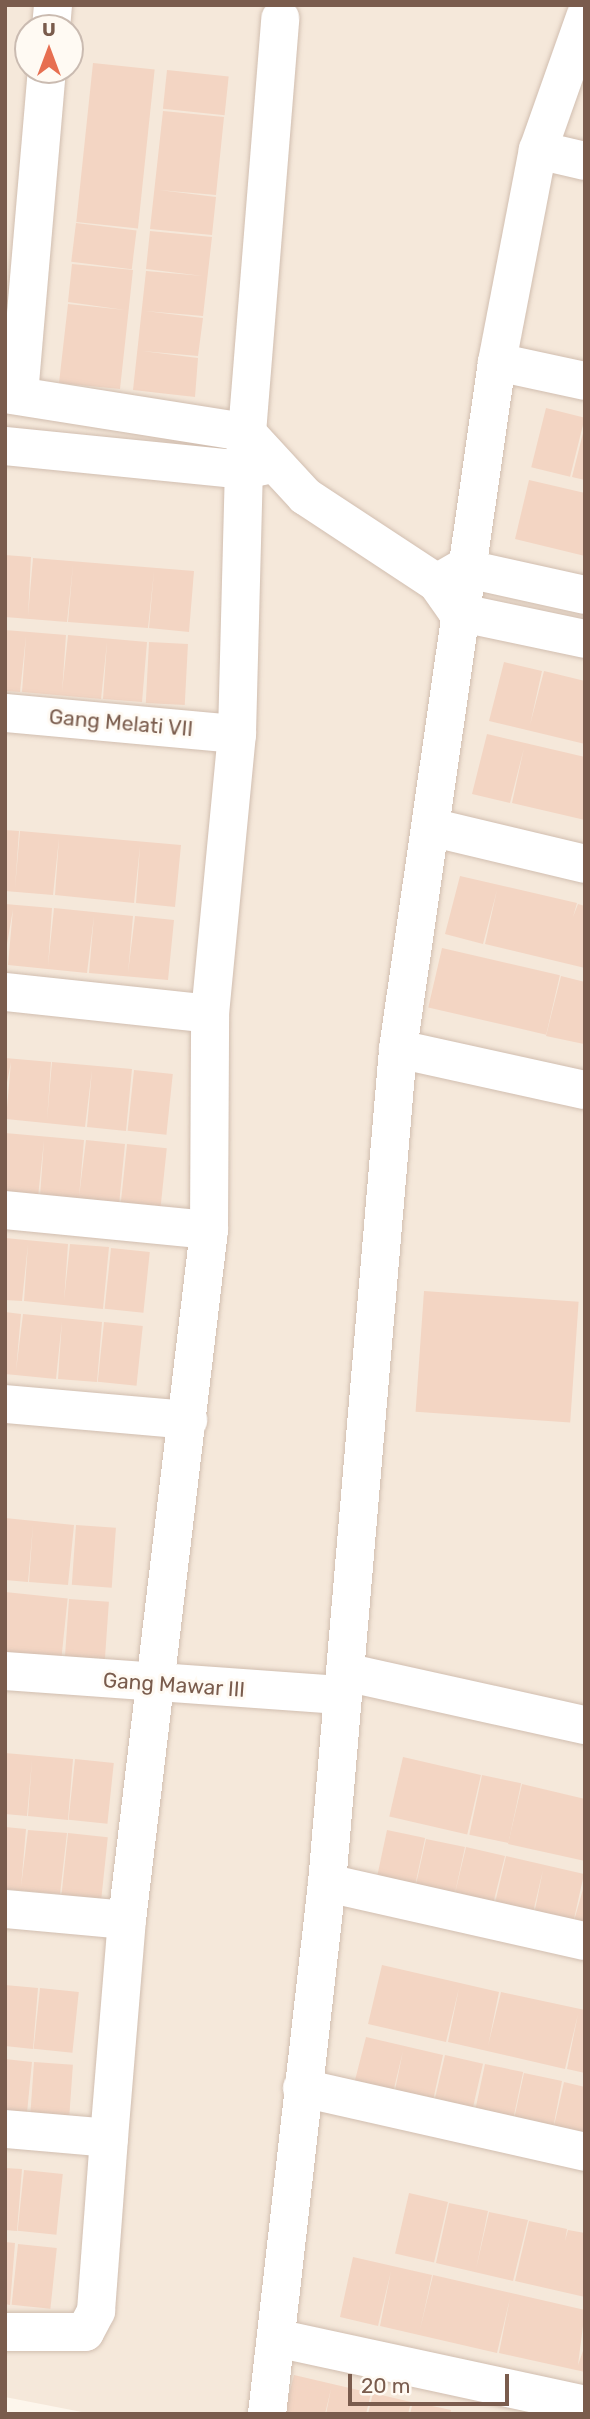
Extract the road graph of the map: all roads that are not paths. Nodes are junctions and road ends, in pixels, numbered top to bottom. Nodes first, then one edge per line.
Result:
1 (585, 17) edge
2 (280, 18) dead end
3 (45, 84) edge
4 (537, 150) junction
5 (585, 161) edge
6 (498, 362) junction
7 (585, 381) edge
8 (12, 395) edge
9 (246, 432) junction
10 (5, 446) edge
11 (257, 467) junction
12 (444, 584) junction
13 (585, 595) edge
14 (585, 639) edge
15 (5, 713) edge
16 (237, 734) junction
17 (434, 828) junction
18 (585, 864) edge
19 (5, 992) edge
20 (210, 1014) junction
21 (398, 1049) junction
22 (585, 1090) edge
23 (5, 1210) edge
24 (209, 1230) junction
25 (5, 1404) edge
26 (188, 1420) junction
27 (5, 1671) edge
28 (344, 1684) junction
29 (157, 1685) junction
30 (585, 1725) edge
31 (327, 1883) junction
32 (5, 1909) edge
33 (127, 1920) junction
34 (585, 1941) edge
35 (302, 2088) junction
36 (5, 2129) edge
37 (109, 2138) junction
38 (585, 2152) edge
39 (5, 2332) edge
40 (276, 2338) junction
41 (585, 2405) edge
42 (267, 2414) edge

1 - 4 street
2 - 9 street
3 - 8 street
4 - 5 street
4 - 6 street
6 - 7 street
6 - 12 street
8 - 9 street
9 - 11 street
10 - 11 street
11 - 12 street
11 - 16 street
12 - 13 street
12 - 14 street
12 - 17 street
15 - 16 street, Gang Melati VII
16 - 20 street
17 - 18 street
17 - 21 street
19 - 20 street
20 - 24 street
21 - 22 street
21 - 28 street
23 - 24 street
24 - 26 street
25 - 26 street
26 - 29 street
27 - 29 street, Gang Mawar III
28 - 29 street, Gang Mawar III
28 - 30 street, Gang Mawar III
28 - 31 street
29 - 33 street
31 - 34 street
31 - 35 street
32 - 33 street
33 - 37 street
35 - 38 street
35 - 40 street
36 - 37 street
37 - 39 street
40 - 41 street
40 - 42 street

